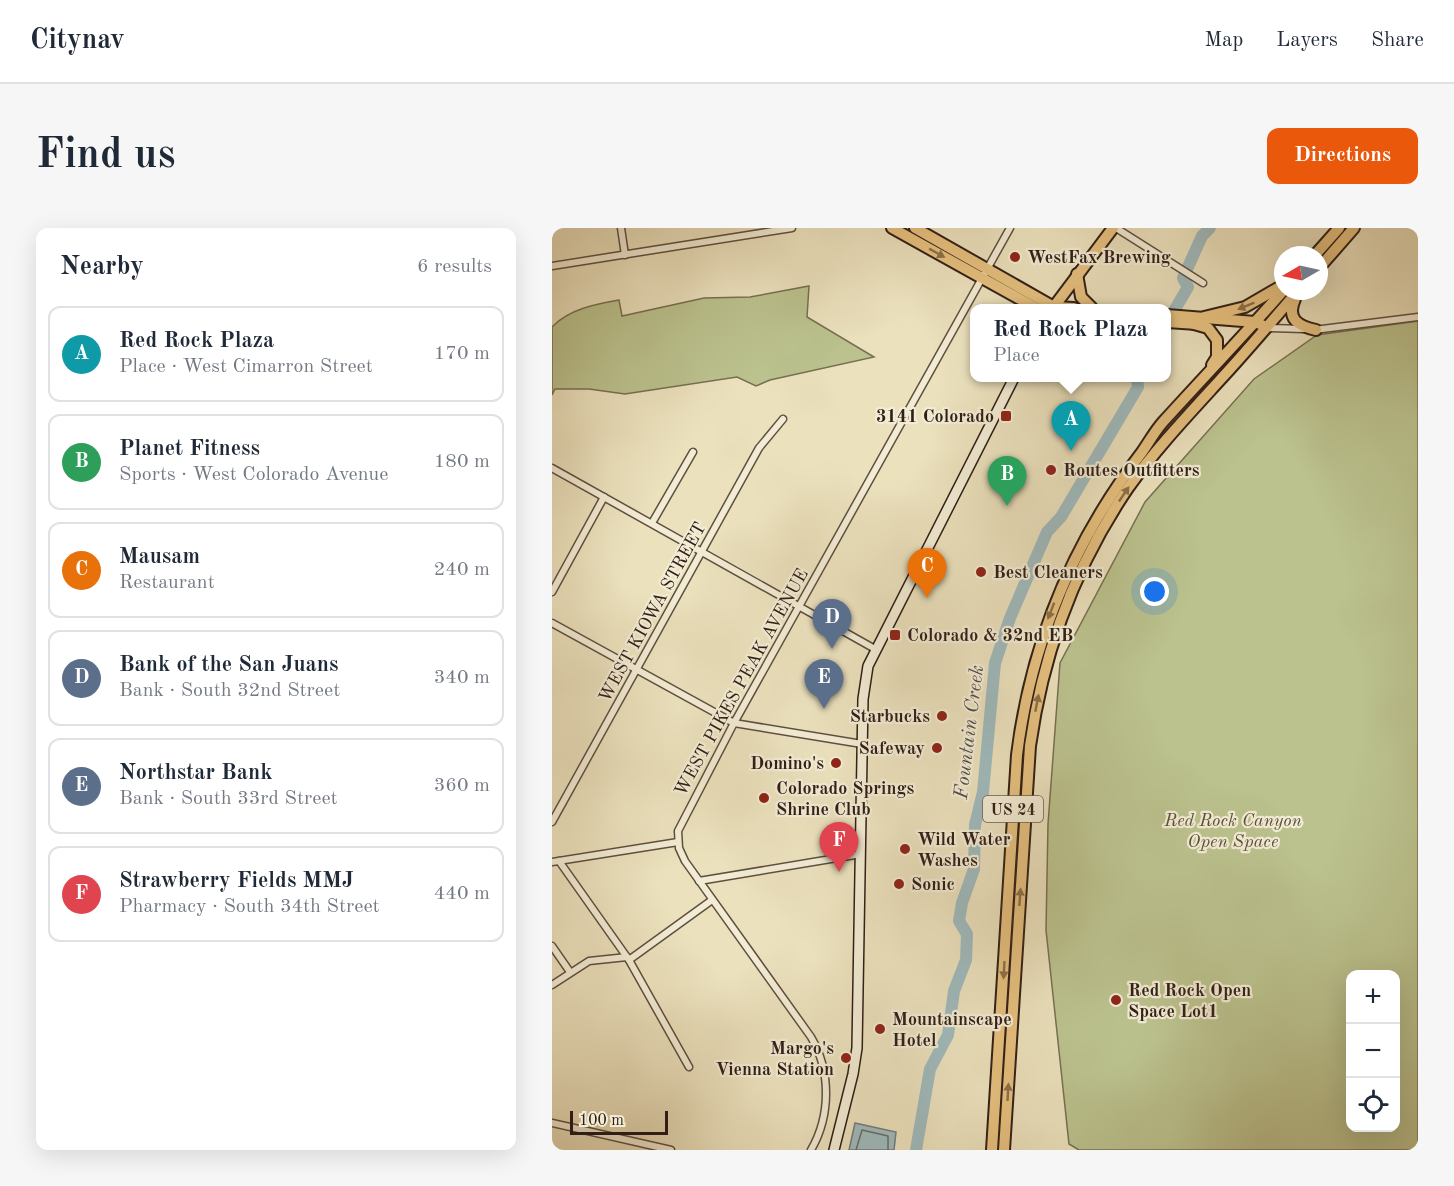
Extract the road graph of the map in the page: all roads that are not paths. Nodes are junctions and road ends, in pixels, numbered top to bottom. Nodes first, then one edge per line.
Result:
1 (621, 228) edge
2 (792, 228) edge
3 (892, 228) edge
4 (915, 228) edge
5 (1010, 228) edge
6 (1114, 228) edge
7 (1339, 228) edge
8 (1354, 228) edge
9 (906, 231) edge
10 (1323, 246) edge
11 (625, 255) junction
12 (1328, 258) edge
13 (552, 266) edge
14 (985, 273) junction
15 (1077, 274) junction
16 (1203, 282) dead end
17 (1274, 290) edge
18 (1276, 300) edge
19 (1288, 300) edge
20 (1295, 300) edge
21 (1029, 304) edge
22 (1045, 304) edge
23 (1056, 304) edge
24 (1087, 304) edge
25 (1171, 316) edge
26 (1204, 317) junction
27 (1418, 317) edge
28 (1186, 321) junction
29 (1171, 322) edge
30 (1257, 326) junction
31 (1316, 330) junction
32 (1012, 382) edge
33 (1182, 404) junction
34 (783, 419) dead end
35 (693, 452) dead end
36 (552, 468) edge
37 (604, 497) junction
38 (652, 523) junction
39 (703, 551) junction
40 (552, 592) edge
41 (800, 606) junction
42 (552, 623) edge
43 (875, 649) junction
44 (637, 670) junction
45 (734, 723) junction
46 (862, 744) junction
47 (552, 822) edge
48 (678, 842) junction
49 (861, 854) junction
50 (555, 861) edge
51 (699, 881) junction
52 (712, 900) junction
53 (552, 946) edge
54 (628, 959) junction
55 (570, 972) junction
56 (552, 985) edge
57 (689, 1067) dead end
58 (552, 1123) edge
59 (663, 1149) edge
60 (670, 1150) edge
61 (811, 1150) edge
62 (834, 1150) edge
63 (992, 1150) edge
64 (1004, 1150) edge

1 - 11 street
2 - 11 street
3 - 9 main road
4 - 14 main road
5 - 14 street, WEST PIKES PEAK AVENUE
6 - 15 main road
6 - 16 street
7 - 10 main road
8 - 12 main road
9 -> 14 main road
11 - 13 street
14 - 21 main road
14 - 22 main road
14 - 41 street, WEST PIKES PEAK AVENUE
15 - 23 main road
15 - 24 main road
17 -> 26 main road
18 - 30 main road, US 24
19 - 30 main road, US 24
20 - 31 main road
25 - 28 main road
26 - 28 main road
26 - 30 main road
27 - 31 street
28 - 29 main road
28 - 30 main road
28 - 33 main road
30 - 31 street
30 - 33 main road, US 24
64 -> 30 main road, US 24
32 - 43 main road
33 -> 63 main road, US 24
34 - 39 street, WEST KIOWA STREET
35 - 38 street
36 - 37 street
37 - 38 street
37 - 40 street
38 - 39 street
39 - 41 street
39 - 44 street, WEST KIOWA STREET
41 - 43 street
41 - 45 street, WEST PIKES PEAK AVENUE
42 - 44 street
43 - 46 main road
44 - 45 street
44 - 47 street, WEST KIOWA STREET
45 - 46 street
45 - 48 street, WEST PIKES PEAK AVENUE
46 - 49 main road
48 - 50 street
48 - 51 street
49 - 51 street
49 - 62 main road
50 - 54 street
51 - 52 street
52 - 54 street
52 - 61 street
53 - 55 street
54 - 55 street
54 - 57 street
55 - 56 street
58 - 59 street
59 - 60 street

